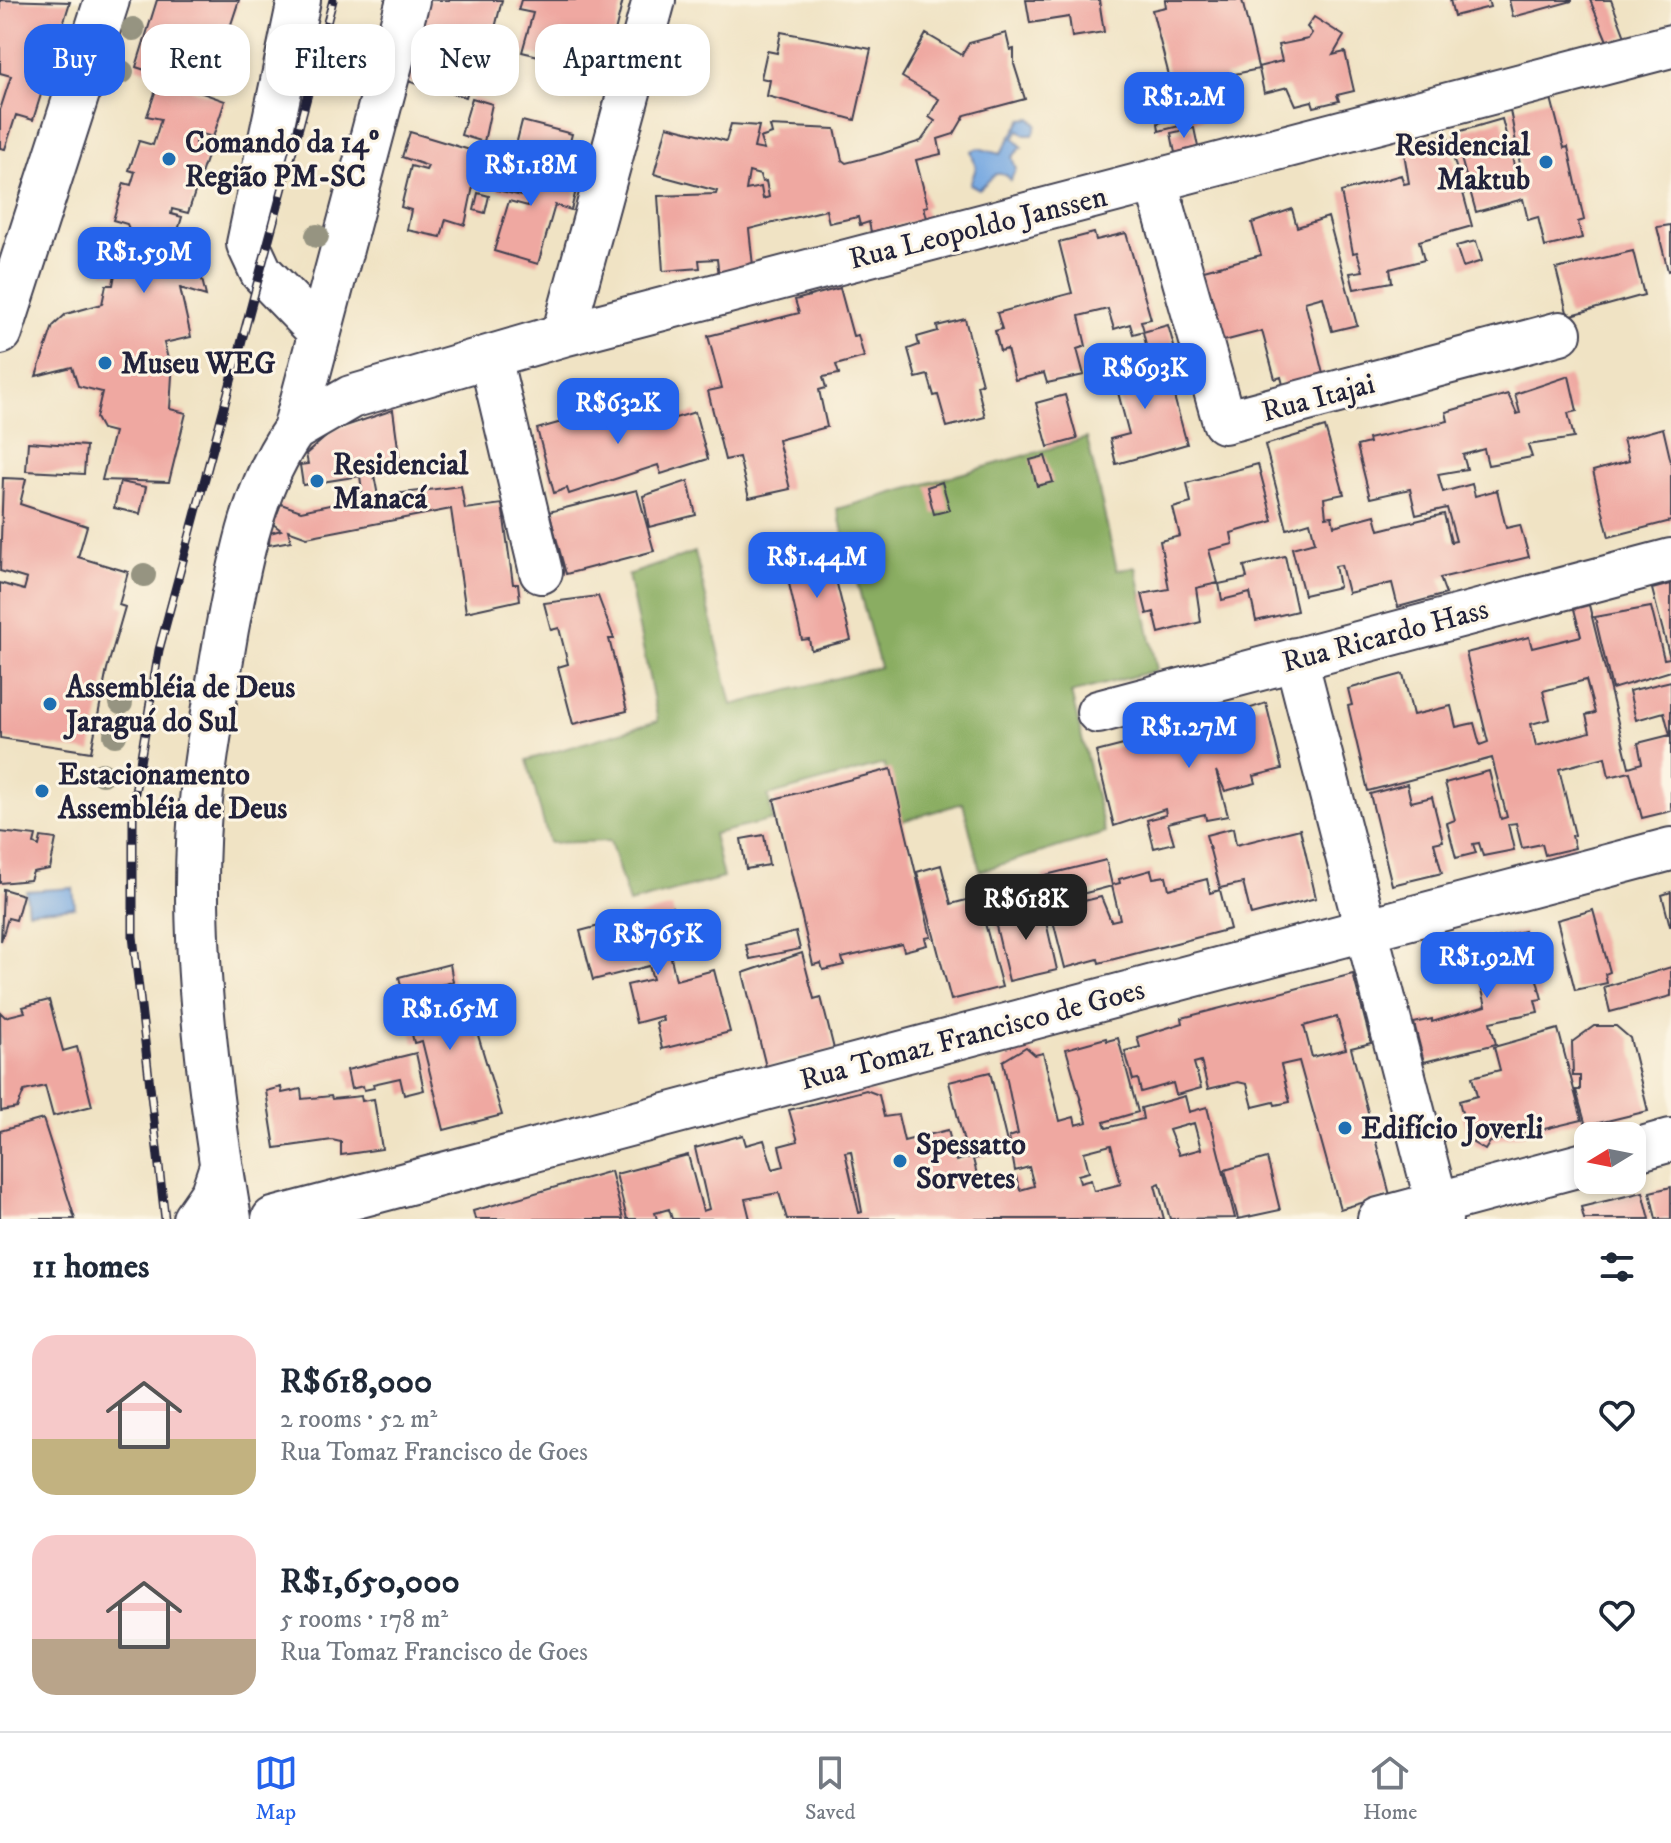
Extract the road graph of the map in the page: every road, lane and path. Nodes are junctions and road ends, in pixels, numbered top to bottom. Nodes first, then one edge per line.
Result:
1 (107, 0) edge
2 (299, 0) edge
3 (408, 0) edge
4 (654, 0) edge
5 (1671, 46) edge
6 (1156, 182) junction
7 (4, 308) edge
8 (319, 332) junction
9 (1560, 333) dead end
10 (563, 335) junction
11 (490, 357) junction
12 (294, 430) junction
13 (1671, 560) edge
14 (541, 572) dead end
15 (1296, 659) junction
16 (1098, 712) dead end
17 (1671, 849) edge
18 (1365, 930) junction
19 (1671, 1140) edge
20 (1646, 1147) edge
21 (221, 1166) junction
22 (1574, 1167) edge
23 (1438, 1211) edge
24 (194, 1219) edge
25 (230, 1219) edge
26 (273, 1219) edge
27 (1379, 1219) edge

1 - 7 highway
2 - 8 street
3 - 8 street
4 - 10 street
5 - 6 street, Rua Leopoldo Janssen
6 - 9 street, Rua Itajai
6 - 10 street, Rua Leopoldo Janssen
8 - 12 street
10 - 11 street, Rua Leopoldo Janssen
11 - 12 street, Rua Leopoldo Janssen
11 - 14 street
12 - 21 street
13 - 15 street, Rua Ricardo Hass
15 - 16 street, Rua Ricardo Hass
15 - 18 street
17 - 18 street, Rua Tomaz Francisco de Goes
18 - 23 street
18 - 26 street, Rua Tomaz Francisco de Goes
19 - 20 street
21 - 24 street
21 - 25 street
22 - 23 street
23 - 27 street

